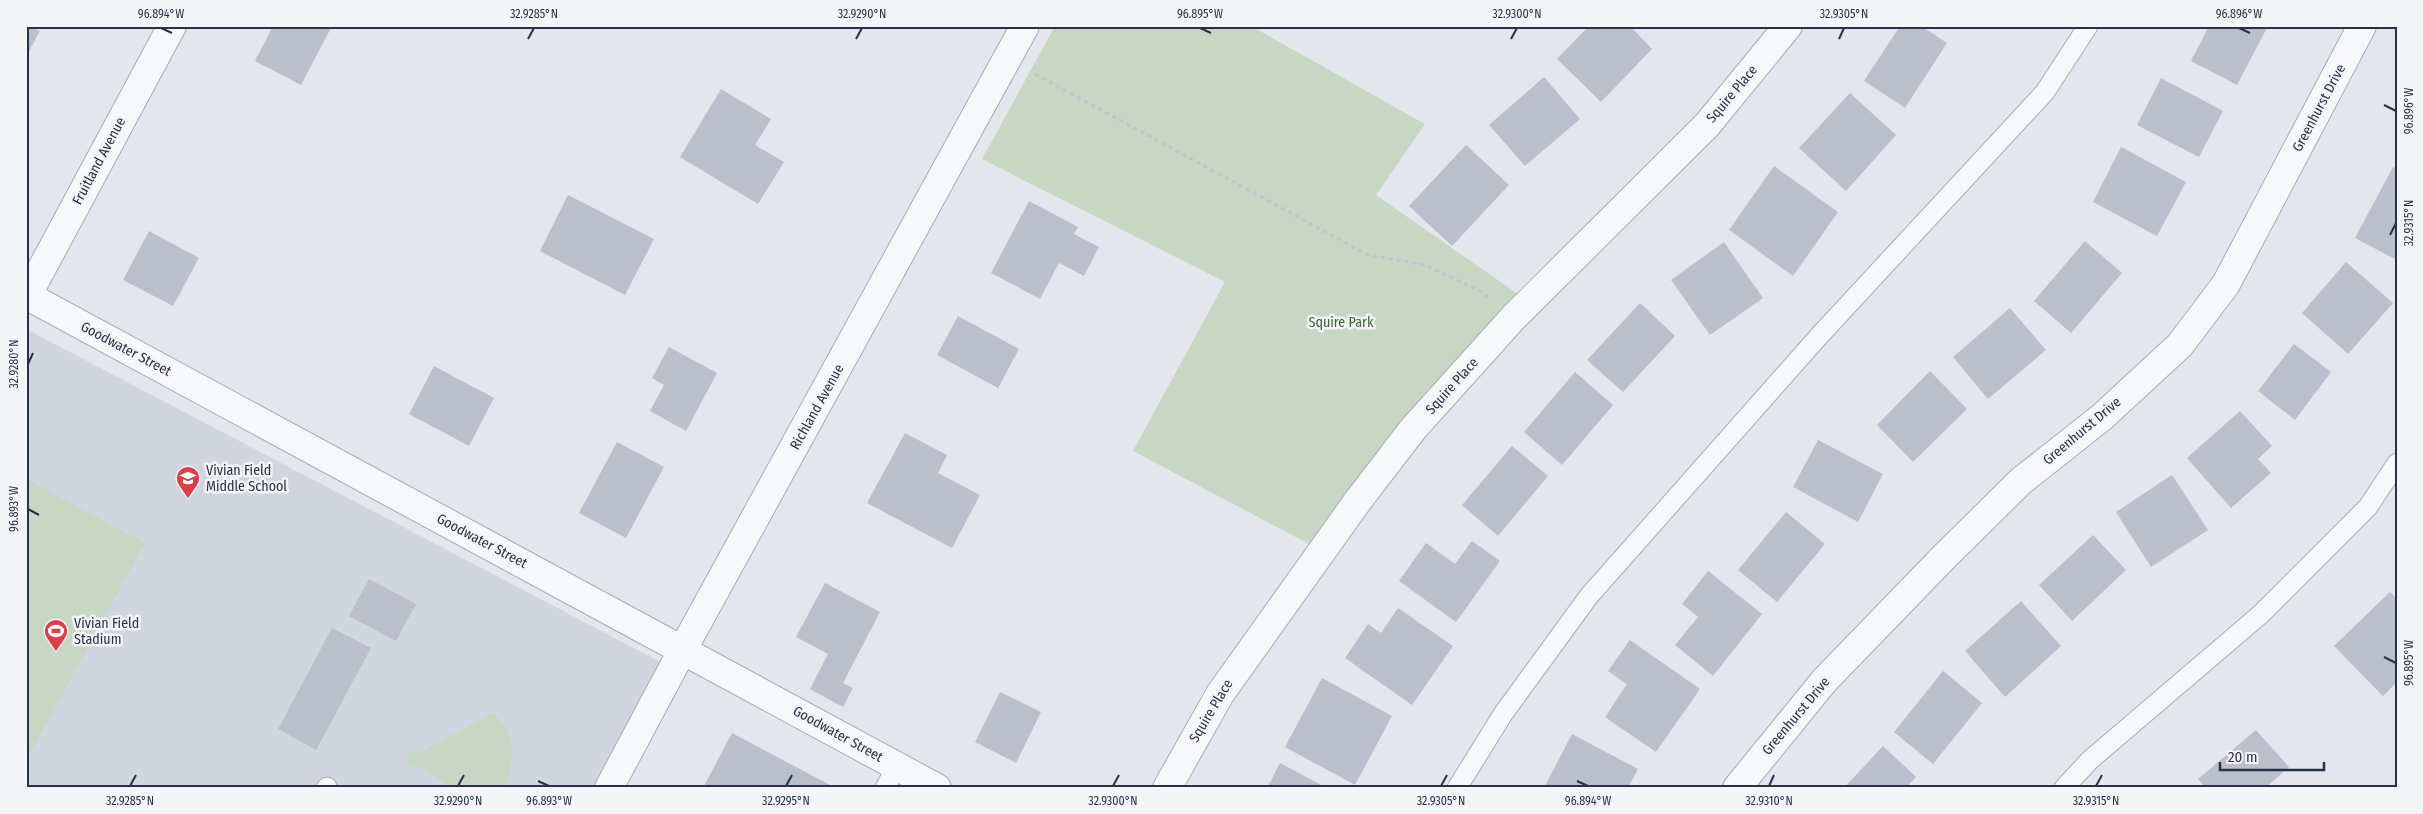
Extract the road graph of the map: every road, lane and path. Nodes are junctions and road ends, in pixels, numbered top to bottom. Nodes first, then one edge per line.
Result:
1 (172, 26) edge
2 (1025, 26) edge
3 (1788, 26) edge
4 (2088, 26) edge
5 (2362, 26) edge
6 (1007, 59) junction
7 (26, 295) edge
8 (1513, 318) junction
9 (2397, 463) edge
10 (683, 650) junction
11 (891, 777) edge
12 (609, 788) edge
13 (937, 788) edge
14 (1167, 788) edge
15 (1458, 788) edge
16 (1737, 788) edge
17 (2064, 788) edge

1 - 7 street, Fruitland Avenue
2 - 6 street, Richland Avenue
3 - 8 street, Squire Place
4 - 15 lane
5 - 16 street, Greenhurst Drive
6 - 8 path
6 - 10 street, Richland Avenue
7 - 10 street, Goodwater Street
8 - 14 street, Squire Place
9 - 17 lane
10 - 11 street, Goodwater Street
10 - 12 street, Richland Avenue
11 - 13 street, Goodwater Street

